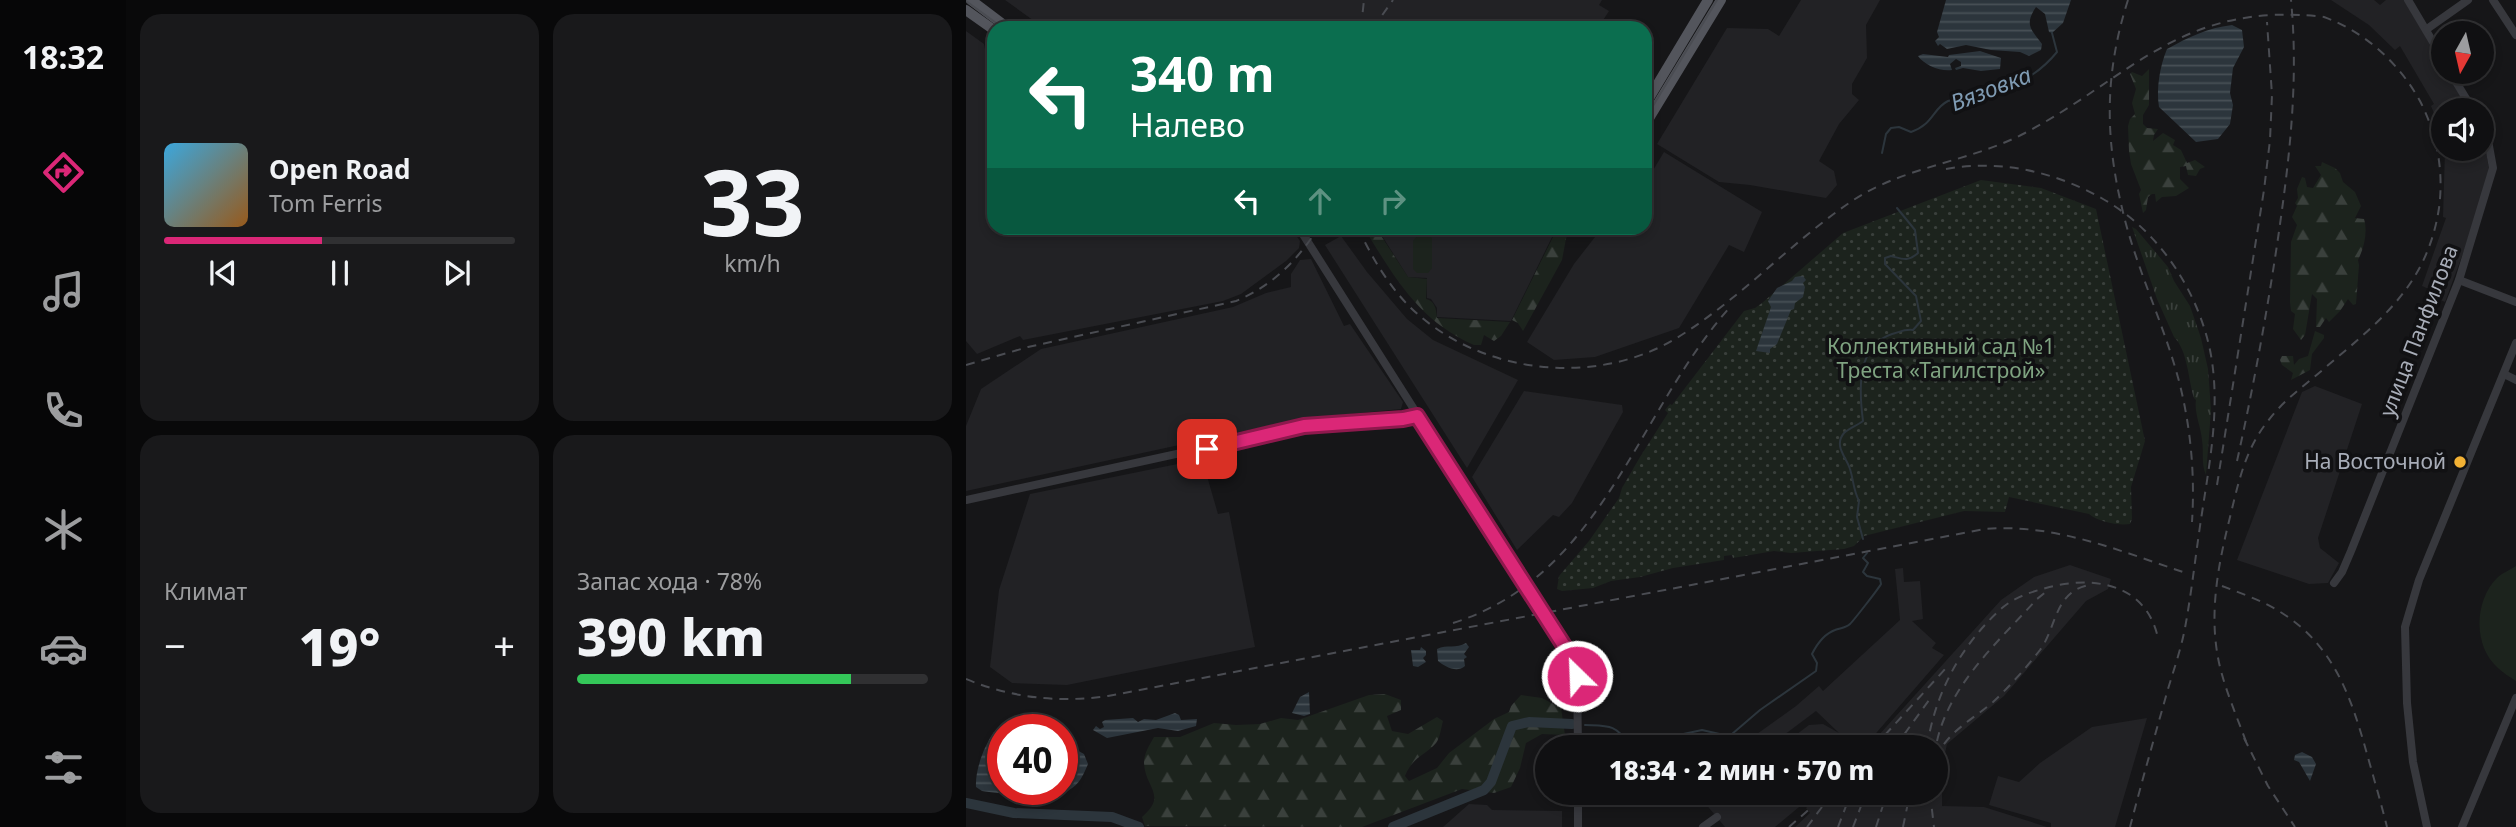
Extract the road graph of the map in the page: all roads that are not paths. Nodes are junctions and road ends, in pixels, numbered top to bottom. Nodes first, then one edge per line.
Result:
1 (971, 0) edge
2 (1708, 0) edge
3 (1721, 0) edge
4 (2408, 0) edge
5 (2468, 0) edge
6 (2493, 0) edge
7 (966, 10) edge
8 (1000, 21) edge
9 (987, 25) edge
10 (2427, 29) junction
11 (2516, 35) edge
12 (2431, 36) edge
13 (1652, 92) edge
14 (1652, 113) edge
15 (2492, 161) edge
16 (1303, 235) edge
17 (2459, 280) junction
18 (2516, 302) edge
19 (2516, 343) edge
20 (2504, 374) junction
21 (2516, 380) edge
22 (1417, 416) junction
23 (966, 500) edge
24 (2333, 583) dead end
25 (2516, 698) edge
26 (1578, 735) edge
27 (1578, 805) edge
28 (1717, 817) dead end
29 (1578, 827) edge
30 (1703, 827) edge
31 (2427, 827) edge
32 (2462, 827) edge

1 - 8 main road
2 - 13 main road
3 - 14 main road
4 - 10 street
5 - 10 street
6 - 11 street
7 - 9 main road
10 - 12 street
15 - 17 street, улица Панфилова
16 - 22 street
17 - 18 street
17 - 24 street, улица Панфилова
19 - 20 street
20 - 21 street
20 - 31 street
22 - 23 street
22 - 26 street
25 - 32 street
27 - 29 street
28 - 30 street

